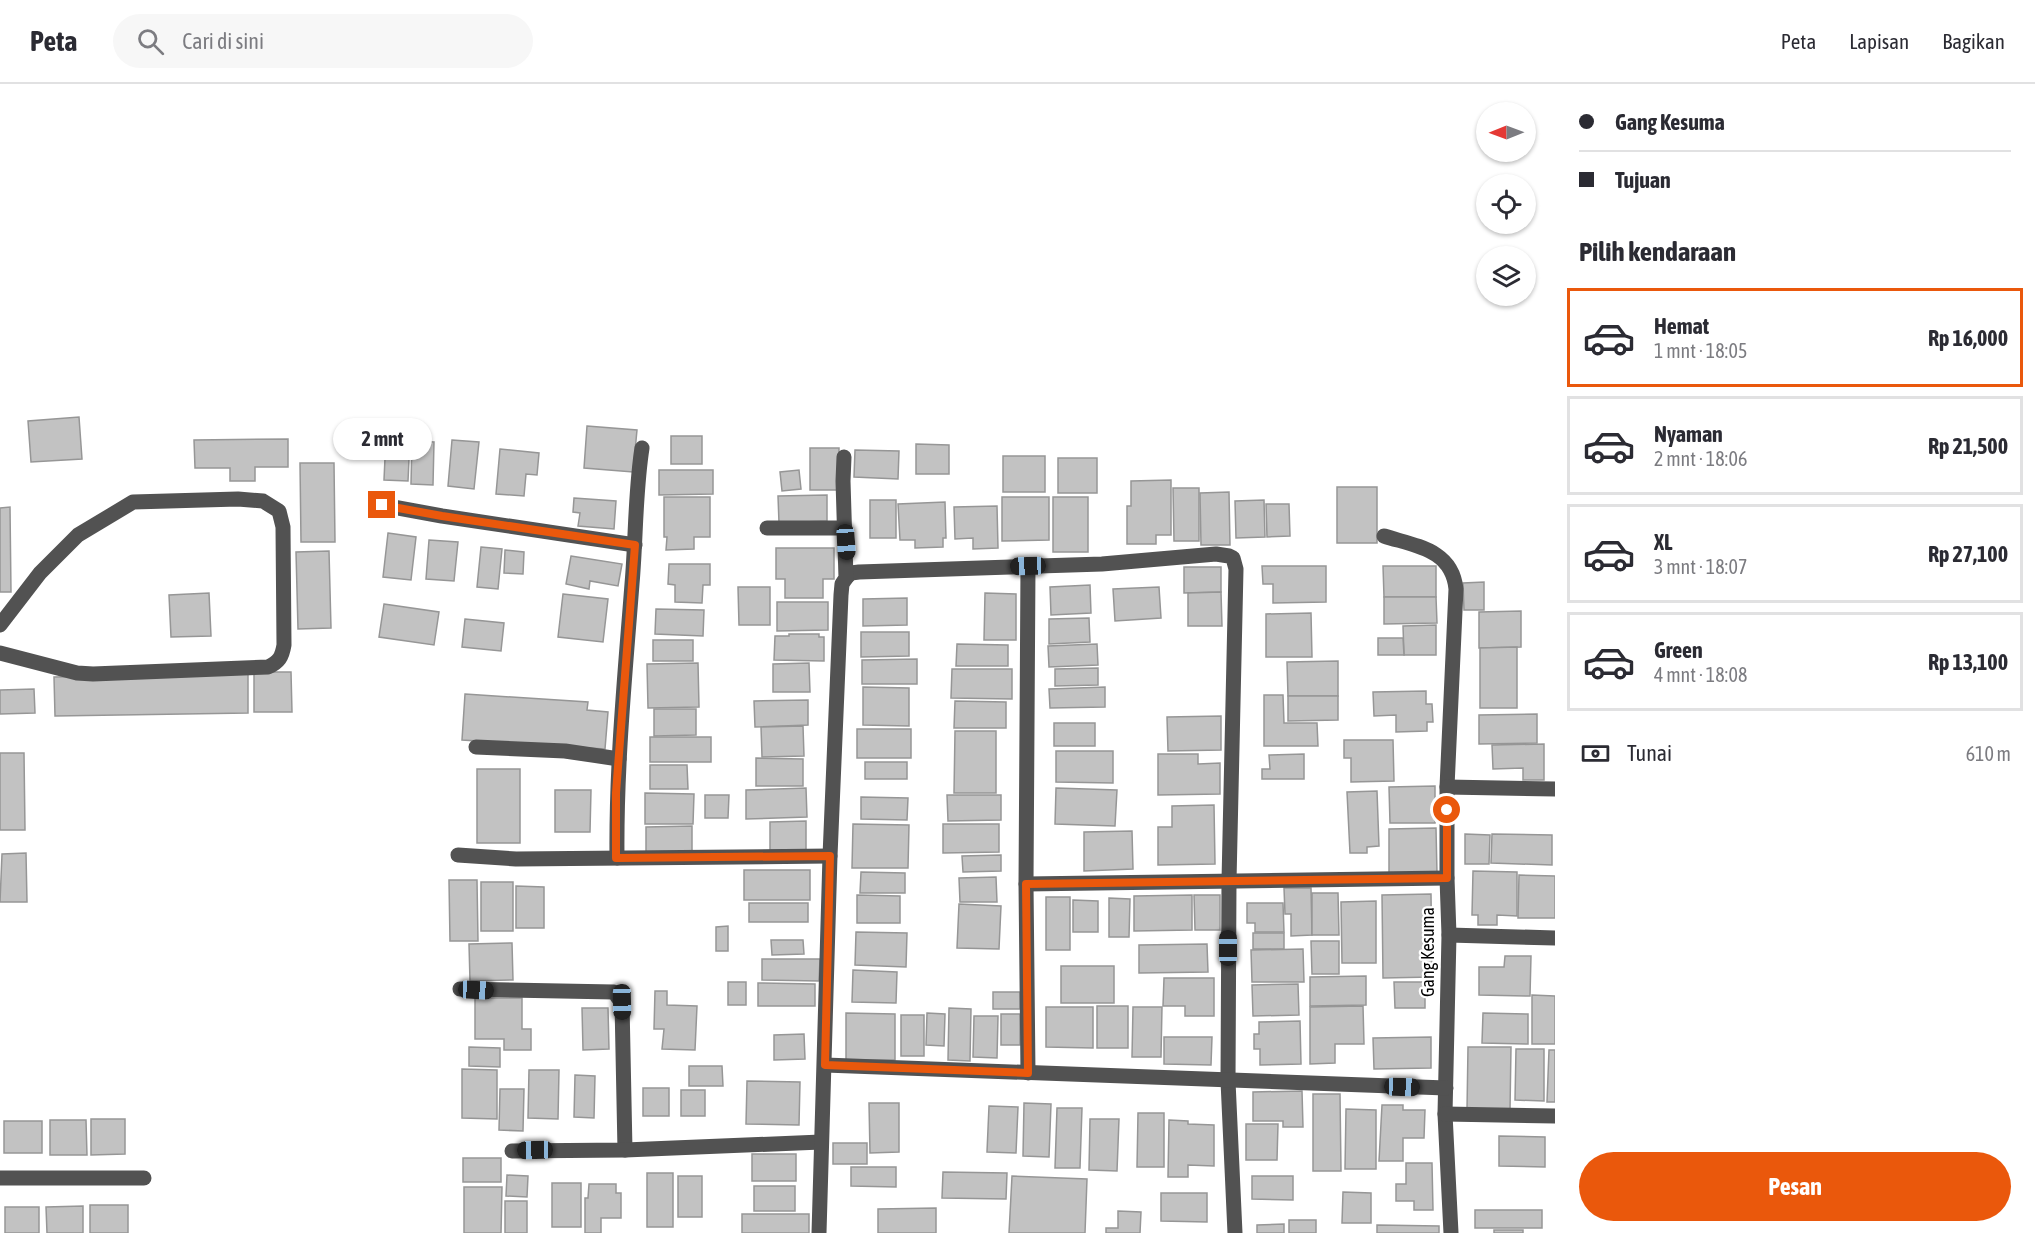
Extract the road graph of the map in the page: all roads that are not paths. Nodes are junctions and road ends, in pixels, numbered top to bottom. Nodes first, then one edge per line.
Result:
1 (642, 448) dead end
2 (844, 457) dead end
3 (382, 505) dead end
4 (766, 528) dead end
5 (844, 528) junction
6 (1384, 536) dead end
7 (635, 545) junction
8 (1028, 566) junction
9 (846, 578) junction
10 (0, 625) edge
11 (0, 653) edge
12 (476, 747) dead end
13 (619, 759) junction
14 (1447, 787) junction
15 (1555, 789) edge
16 (458, 855) dead end
17 (830, 856) junction
18 (616, 858) junction
19 (1447, 878) junction
20 (1229, 881) junction
21 (1026, 884) junction
22 (1449, 935) junction
23 (1555, 938) edge
24 (460, 989) dead end
25 (825, 1065) junction
26 (1028, 1073) junction
27 (1228, 1081) junction
28 (1446, 1088) junction
29 (1445, 1114) junction
30 (1555, 1116) edge
31 (820, 1142) junction
32 (625, 1150) junction
33 (512, 1151) dead end
34 (0, 1178) edge
35 (144, 1178) dead end
36 (819, 1233) edge
37 (1235, 1233) edge
38 (1451, 1233) edge

1 - 7 street
2 - 5 street
3 - 7 street
4 - 5 street
5 - 9 street
6 - 14 street, Gang Kesuma
7 - 13 street
8 - 9 street
8 - 20 street
8 - 21 street
9 - 17 street
10 - 11 street
12 - 13 street
13 - 18 street
14 - 15 street
14 - 19 street, Gang Kesuma
16 - 18 street
17 - 18 street
17 - 25 street
19 - 20 street
19 - 22 street, Gang Kesuma
20 - 21 street
20 - 27 street
21 - 26 street
22 - 23 street
22 - 28 street, Gang Kesuma
24 - 32 street
25 - 26 street
25 - 31 street
26 - 27 street
27 - 28 street
27 - 37 street
28 - 29 street, Gang Kesuma
29 - 30 street
29 - 38 street, Gang Kesuma
31 - 32 street
31 - 36 street
32 - 33 street
34 - 35 street

